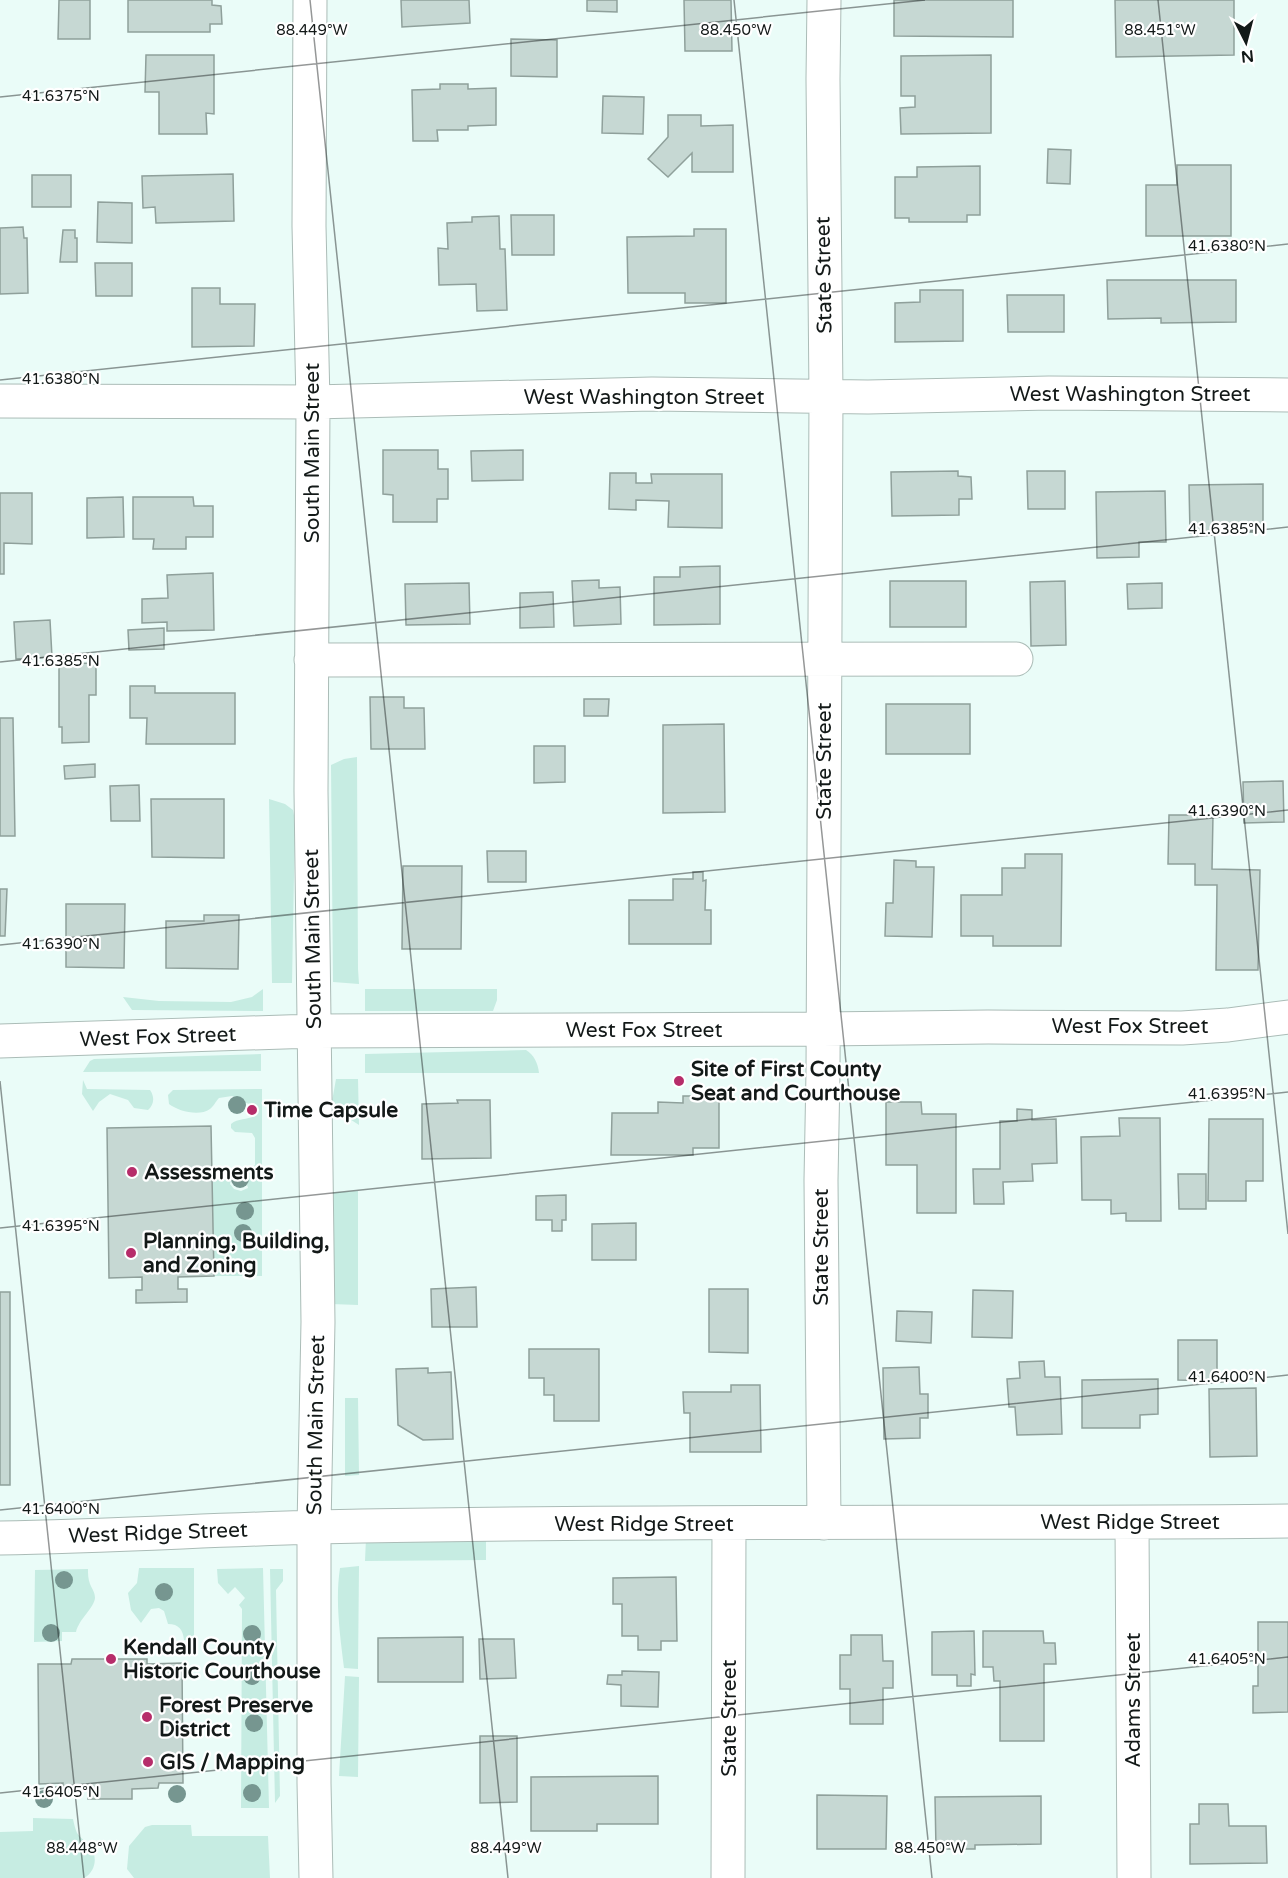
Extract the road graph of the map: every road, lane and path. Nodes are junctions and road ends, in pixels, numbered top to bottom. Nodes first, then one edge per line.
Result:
1 (310, 0) edge
2 (824, 0) edge
3 (1288, 395) edge
4 (826, 396) junction
5 (0, 401) edge
6 (313, 402) junction
7 (1016, 659) dead end
8 (310, 660) junction
9 (824, 660) junction
10 (1288, 1017) edge
11 (823, 1029) junction
12 (314, 1031) junction
13 (0, 1041) edge
14 (1288, 1521) edge
15 (729, 1523) junction
16 (824, 1523) junction
17 (1132, 1523) junction
18 (314, 1527) junction
19 (0, 1538) edge
20 (316, 1878) edge
21 (728, 1878) edge
22 (1134, 1878) edge

1 - 6 street, South Main Street
2 - 4 street, State Street
3 - 4 street, West Washington Street
4 - 6 street, West Washington Street
4 - 9 street, State Street
5 - 6 street, West Washington Street
6 - 8 street, South Main Street
7 - 9 street
8 - 9 street
8 - 12 street, South Main Street
9 - 11 street, State Street
10 - 11 street, West Fox Street
11 - 12 street, West Fox Street
11 - 16 street, State Street
12 - 13 street, West Fox Street
12 - 18 street, South Main Street
14 - 17 street, West Ridge Street
15 - 16 street, West Ridge Street
15 - 18 street, West Ridge Street
15 - 21 street, State Street
16 - 17 street, West Ridge Street
17 - 22 street, Adams Street
18 - 19 street, West Ridge Street
18 - 20 street, South Main Street

